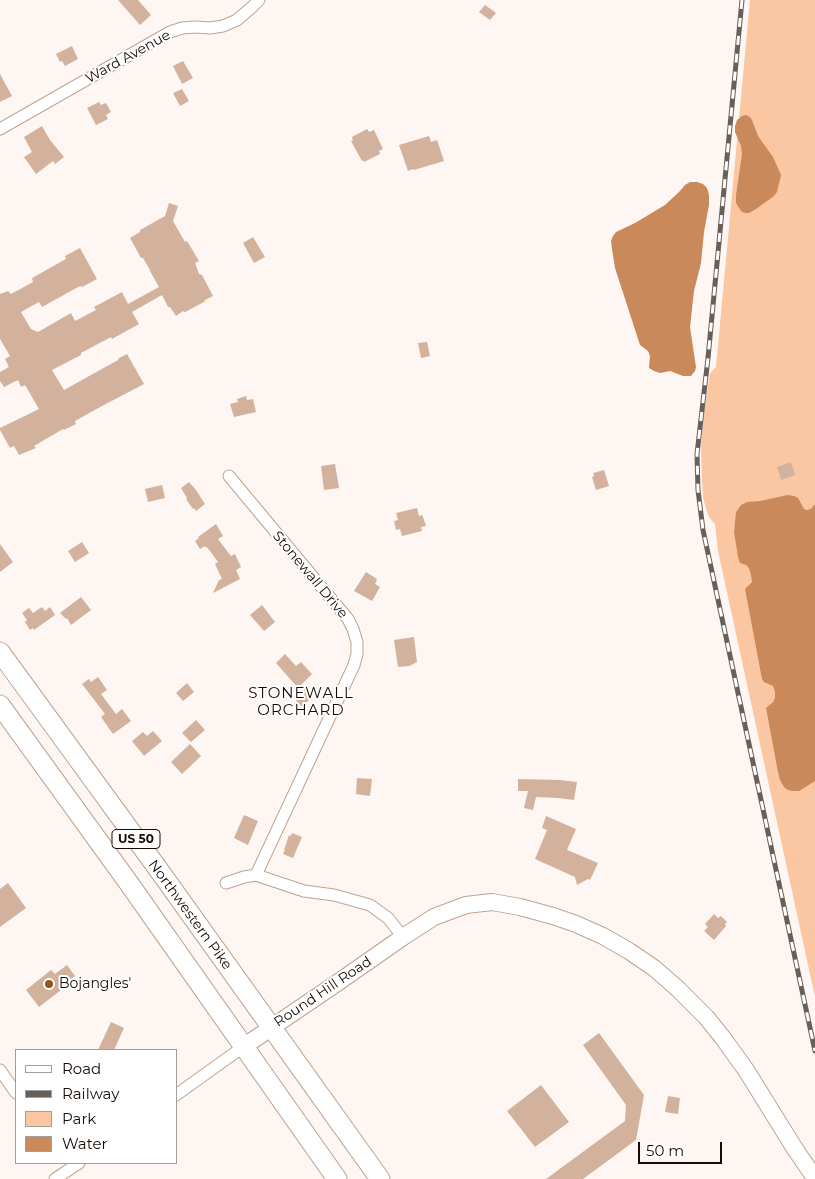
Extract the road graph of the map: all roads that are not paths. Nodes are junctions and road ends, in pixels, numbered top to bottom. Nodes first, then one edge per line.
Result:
1 (259, 0) edge
2 (0, 129) edge
3 (229, 476) dead end
4 (0, 652) edge
5 (0, 705) edge
6 (256, 875) junction
7 (226, 883) dead end
8 (403, 936) junction
9 (271, 1028) junction
10 (243, 1047) junction
11 (0, 1070) edge
12 (15, 1092) edge
13 (178, 1094) edge
14 (72, 1165) edge
15 (815, 1178) edge
16 (55, 1179) edge
17 (337, 1179) edge
18 (380, 1179) edge

1 - 2 street, Ward Avenue
3 - 6 street, Stonewall Drive
4 - 9 main road, Northwestern Pike / US 50
5 - 10 main road, US 50
6 - 7 street
6 - 8 street
8 - 9 street, Round Hill Road
8 - 15 street, Round Hill Road
9 - 10 street, Round Hill Road
9 - 18 main road, Northwestern Pike / US 50
10 - 13 street
10 - 17 main road, US 50
11 - 12 street
14 - 16 street

